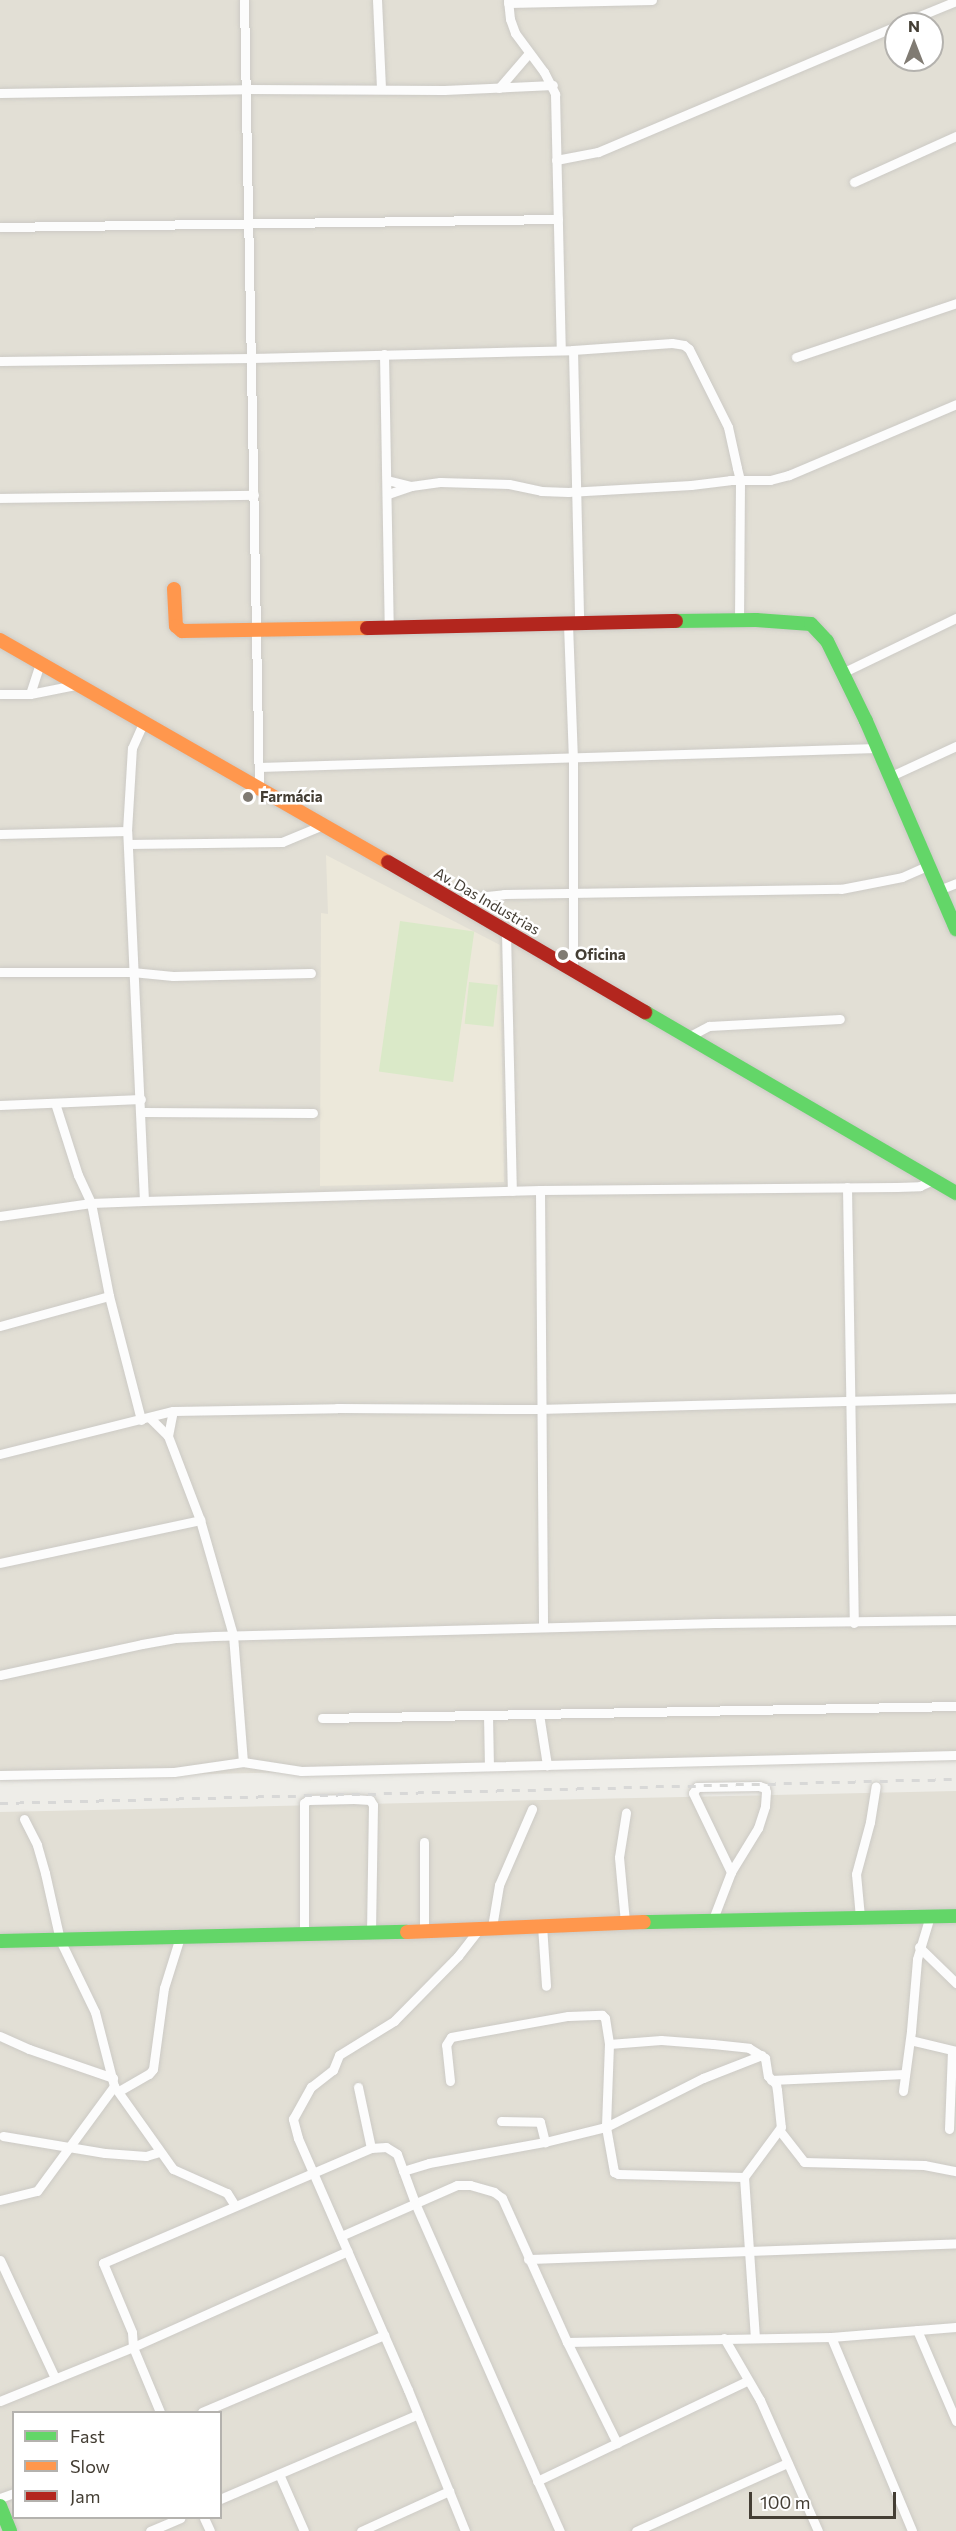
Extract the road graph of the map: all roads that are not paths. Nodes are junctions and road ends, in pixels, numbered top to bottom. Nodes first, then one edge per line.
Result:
1 (244, 0) edge
2 (377, 0) edge
3 (641, 0) edge
4 (652, 0) edge
5 (956, 1) edge
6 (508, 2) edge
7 (929, 12) edge
8 (884, 31) edge
9 (530, 53) junction
10 (553, 85) junction
11 (499, 88) junction
12 (246, 89) junction
13 (381, 89) junction
14 (0, 93) edge
15 (956, 136) edge
16 (556, 160) junction
17 (854, 182) dead end
18 (558, 219) junction
19 (249, 223) junction
20 (0, 227) edge
21 (956, 303) edge
22 (561, 349) junction
23 (573, 350) junction
24 (384, 354) junction
25 (796, 357) dead end
26 (252, 358) junction
27 (0, 361) edge
28 (956, 404) edge
29 (387, 480) junction
30 (740, 480) junction
31 (411, 486) junction
32 (578, 490) junction
33 (388, 494) junction
34 (254, 495) junction
35 (0, 498) edge
36 (174, 589) dead end
37 (956, 618) edge
38 (739, 620) junction
39 (574, 624) junction
40 (257, 628) junction
41 (390, 628) junction
42 (0, 640) edge
43 (40, 663) junction
44 (842, 673) junction
45 (75, 685) junction
46 (0, 694) edge
47 (30, 694) junction
48 (144, 721) junction
49 (956, 746) edge
50 (877, 748) junction
51 (573, 758) junction
52 (259, 767) junction
53 (891, 776) junction
54 (259, 787) junction
55 (323, 825) junction
56 (127, 831) junction
57 (0, 834) edge
58 (128, 844) junction
59 (927, 866) junction
60 (956, 883) edge
61 (939, 890) junction
62 (573, 892) junction
63 (457, 903) junction
64 (956, 929) edge
65 (506, 932) junction
66 (573, 970) junction
67 (0, 972) edge
68 (132, 972) junction
69 (311, 973) dead end
70 (840, 1019) dead end
71 (688, 1037) junction
72 (141, 1099) junction
73 (55, 1103) junction
74 (0, 1105) edge
75 (142, 1112) junction
76 (313, 1113) dead end
77 (933, 1180) junction
78 (847, 1187) junction
79 (540, 1190) junction
80 (512, 1191) junction
81 (956, 1193) edge
82 (144, 1201) junction
83 (91, 1203) junction
84 (0, 1216) edge
85 (109, 1296) junction
86 (0, 1326) edge
87 (956, 1398) edge
88 (850, 1400) junction
89 (542, 1409) junction
90 (173, 1411) junction
91 (146, 1419) junction
92 (168, 1437) junction
93 (0, 1454) edge
94 (200, 1520) junction
95 (0, 1563) edge
96 (956, 1620) edge
97 (854, 1623) junction
98 (543, 1627) junction
99 (233, 1635) junction
100 (0, 1675) edge
101 (956, 1706) edge
102 (539, 1714) junction
103 (488, 1715) junction
104 (322, 1718) dead end
105 (956, 1755) edge
106 (243, 1762) junction
107 (547, 1765) junction
108 (489, 1766) junction
109 (0, 1775) edge
110 (876, 1786) dead end
111 (532, 1809) dead end
112 (626, 1813) dead end
113 (24, 1819) dead end
114 (424, 1842) dead end
115 (731, 1872) junction
116 (930, 1916) junction
117 (956, 1916) edge
118 (860, 1917) junction
119 (713, 1919) junction
120 (625, 1922) junction
121 (542, 1925) junction
122 (486, 1927) junction
123 (424, 1930) junction
124 (371, 1933) junction
125 (304, 1934) junction
126 (180, 1937) junction
127 (60, 1940) junction
128 (0, 1941) edge
129 (919, 1947) junction
130 (956, 1983) edge
131 (546, 1986) dead end
132 (0, 2036) edge
133 (910, 2040) junction
134 (609, 2044) junction
135 (954, 2051) edge
136 (762, 2055) junction
137 (905, 2074) junction
138 (771, 2080) junction
139 (450, 2081) dead end
140 (115, 2085) junction
141 (358, 2087) dead end
142 (903, 2091) dead end
143 (501, 2121) dead end
144 (606, 2127) junction
145 (949, 2129) dead end
146 (780, 2132) junction
147 (3, 2136) dead end
148 (545, 2142) junction
149 (69, 2146) junction
150 (371, 2148) junction
151 (159, 2152) junction
152 (956, 2170) edge
153 (403, 2171) junction
154 (314, 2173) junction
155 (744, 2177) junction
156 (0, 2200) edge
157 (415, 2203) junction
158 (235, 2206) junction
159 (341, 2236) junction
160 (956, 2243) edge
161 (348, 2251) junction
162 (747, 2251) junction
163 (528, 2259) junction
164 (0, 2260) edge
165 (956, 2327) edge
166 (917, 2330) junction
167 (384, 2335) junction
168 (755, 2337) junction
169 (831, 2337) junction
170 (724, 2338) junction
171 (567, 2342) junction
172 (134, 2347) junction
173 (55, 2378) junction
174 (747, 2381) junction
175 (0, 2401) edge
176 (160, 2411) edge
177 (204, 2411) edge
178 (418, 2414) junction
179 (956, 2421) edge
180 (617, 2443) junction
181 (787, 2463) junction
182 (279, 2474) junction
183 (537, 2481) junction
184 (449, 2491) junction
185 (222, 2498) edge
186 (0, 2506) edge
187 (176, 2519) edge
188 (10, 2531) edge
189 (150, 2531) edge
190 (304, 2531) edge
191 (361, 2531) edge
192 (465, 2531) edge
193 (560, 2531) edge
194 (636, 2531) edge
195 (818, 2531) edge
196 (912, 2531) edge

1 - 12 street
2 - 13 street
3 - 4 street
3 - 6 street
5 - 7 street
6 - 9 street
8 - 16 street
9 - 10 street
9 - 11 street
10 - 11 street
10 - 16 street
11 - 13 street
12 - 13 street
12 - 14 street
12 - 19 street
15 - 17 street
16 - 18 street
18 - 19 street
18 - 22 street
19 - 20 street
19 - 26 street
21 - 25 street
22 - 23 street
22 - 24 street
23 - 30 street
23 - 32 street
24 - 26 street
24 - 29 street
26 - 27 street
26 - 34 street
28 - 30 street
29 - 31 street
29 - 33 street
30 - 32 street
30 - 38 street
31 - 32 street
31 - 33 street
32 - 39 street
33 - 41 street
34 - 35 street
34 - 40 street
36 - 40 street
37 - 44 street
38 - 39 street
38 - 44 street
39 - 41 street
39 - 51 street
40 - 41 street
40 - 52 street
42 - 43 street, Av. Das Industrias
43 - 45 street, Av. Das Industrias
43 - 47 street
44 - 50 street
45 - 47 street
45 - 48 street, Av. Das Industrias
46 - 47 street
48 - 54 street, Av. Das Industrias
48 - 56 street
49 - 53 street
50 - 51 street
50 - 53 street
51 - 52 street
51 - 62 street
52 - 54 street
53 - 59 street
54 - 55 street, Av. Das Industrias
55 - 58 street
55 - 63 street, Av. Das Industrias
56 - 57 street
56 - 58 street
58 - 68 street
59 - 61 street
59 - 62 street
60 - 61 street
61 - 64 street
62 - 63 street
62 - 66 street
63 - 65 street, Av. Das Industrias
65 - 66 street, Av. Das Industrias
65 - 80 street
66 - 71 street, Av. Das Industrias
67 - 68 street
68 - 69 street
68 - 72 street
70 - 71 street
71 - 77 street, Av. Das Industrias
72 - 73 street
72 - 75 street
73 - 74 street
73 - 83 street
75 - 76 street
75 - 82 street
77 - 78 street
77 - 81 street, Av. Das Industrias
78 - 79 street
78 - 88 street
79 - 80 street
79 - 89 street
80 - 82 street
82 - 83 street
83 - 84 street
83 - 85 street
85 - 86 street
85 - 91 street
87 - 88 street
88 - 89 street
88 - 97 street
89 - 90 street
89 - 98 street
90 - 91 street
90 - 92 street
91 - 92 street
91 - 93 street
92 - 94 street
94 - 95 street
94 - 99 street
96 - 97 street
97 - 98 street
98 - 99 street
99 - 100 street
99 - 106 street
101 - 102 street
102 - 103 street
102 - 107 street
103 - 104 street
103 - 108 street
105 - 107 street
106 - 108 street
106 - 109 street
107 - 108 street
110 - 118 street
111 - 122 street
112 - 120 street
113 - 127 street
114 - 123 street
115 - 115 street
115 - 119 street
116 - 117 street
116 - 118 street
116 - 129 street
118 - 119 street
119 - 120 street
120 - 121 street
121 - 122 street
121 - 131 street
122 - 123 street
122 - 154 street
123 - 124 street
124 - 125 street
124 - 125 street
125 - 126 street
126 - 127 street
126 - 140 street
127 - 128 street
127 - 140 street
129 - 130 street
129 - 133 street
132 - 140 street
133 - 135 street
133 - 137 street
134 - 136 street
134 - 139 street
134 - 144 street
135 - 145 street
136 - 138 street
136 - 144 street
137 - 138 street
137 - 142 street
138 - 146 street
140 - 149 street
140 - 151 street
141 - 150 street
143 - 148 street
144 - 148 street
144 - 155 street
146 - 152 street
146 - 155 street
147 - 149 street
148 - 153 street
149 - 151 street
149 - 156 street
150 - 153 street
150 - 154 street
151 - 158 street
153 - 157 street
154 - 158 street
154 - 159 street
155 - 162 street
157 - 159 street
157 - 163 street
157 - 183 street
158 - 172 street
159 - 161 street
160 - 162 street
161 - 167 street
161 - 172 street
162 - 163 street
162 - 168 street
163 - 171 street
164 - 173 street
165 - 166 street
166 - 169 street
166 - 179 street
167 - 177 street
167 - 178 street
168 - 169 street
168 - 170 street
169 - 196 street
170 - 171 street
170 - 174 street
171 - 180 street
172 - 173 street
172 - 176 street
173 - 175 street
174 - 180 street
174 - 181 street
178 - 182 street
178 - 184 street
180 - 183 street
181 - 194 street
181 - 195 street
182 - 185 street
182 - 190 street
183 - 193 street
184 - 191 street
184 - 192 street
186 - 188 street
187 - 189 street

